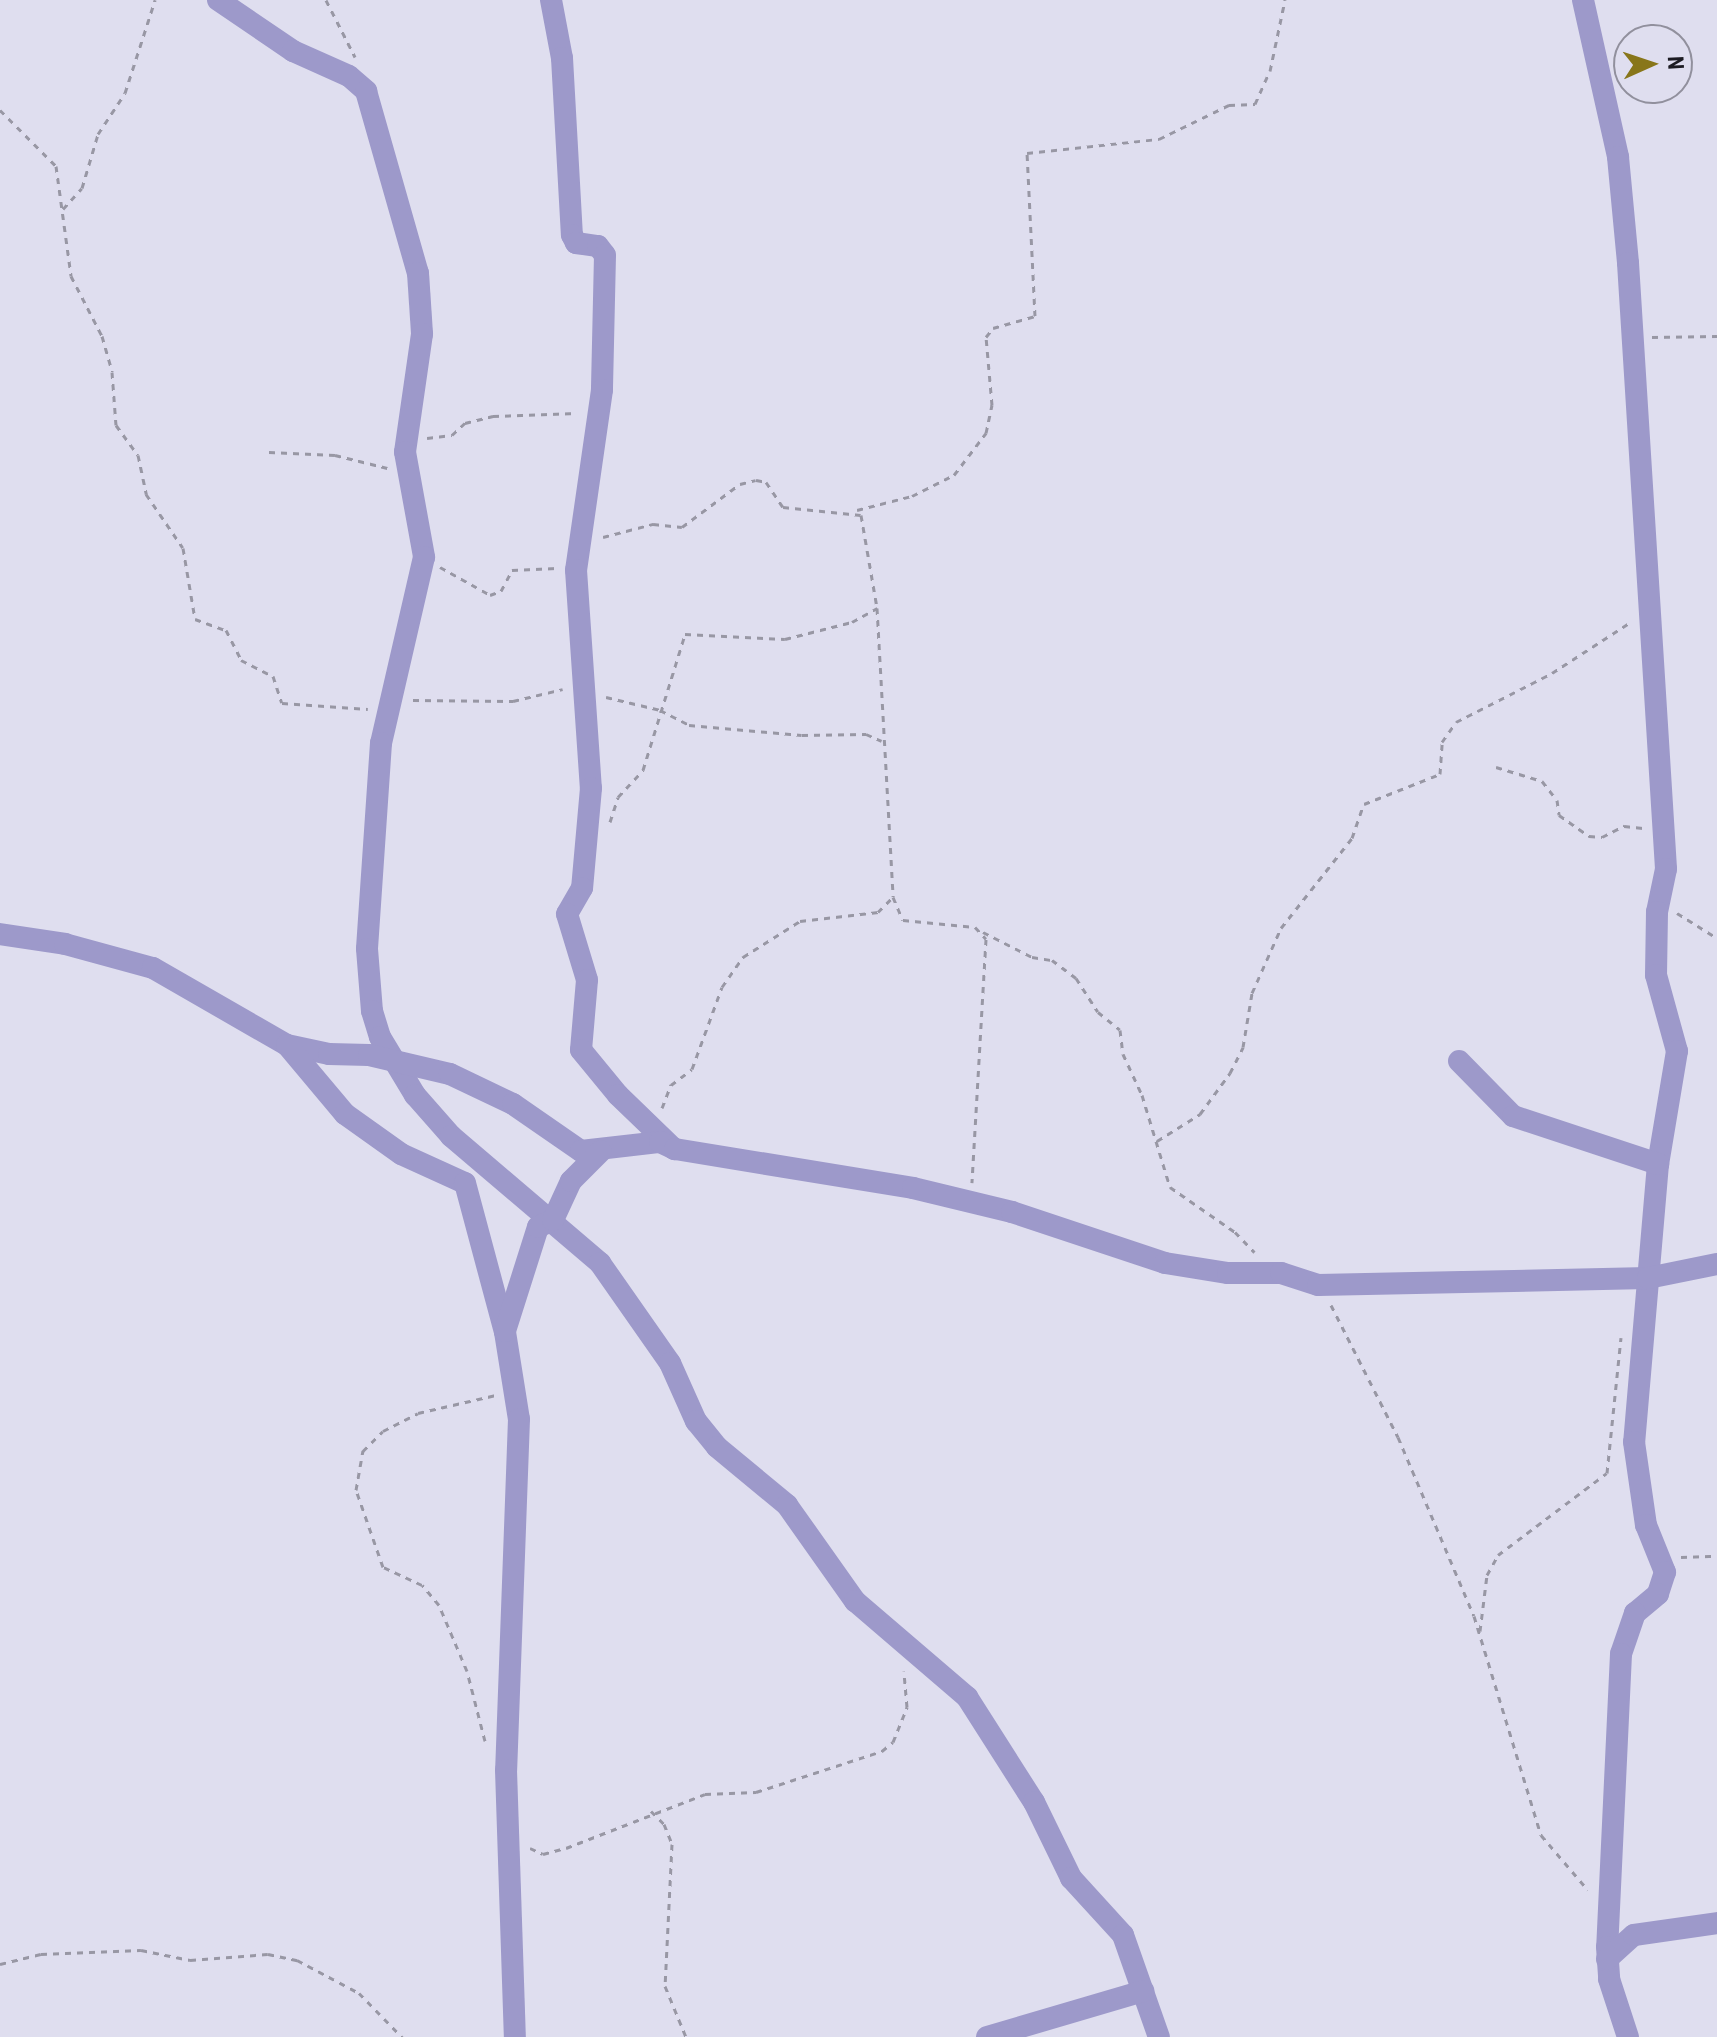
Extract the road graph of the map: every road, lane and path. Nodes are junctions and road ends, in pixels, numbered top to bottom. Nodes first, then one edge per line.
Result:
1 (155, 0) edge
2 (218, 0) edge
3 (551, 0) edge
4 (1285, 0) edge
5 (1583, 0) edge
6 (327, 1) edge
7 (366, 91) junction
8 (0, 110) edge
9 (63, 210) junction
10 (1632, 336) junction
11 (1717, 336) edge
12 (599, 421) junction
13 (269, 452) dead end
14 (405, 452) junction
15 (408, 479) junction
16 (856, 511) junction
17 (580, 545) junction
18 (424, 557) junction
19 (576, 570) junction
20 (1651, 606) junction
21 (877, 608) junction
22 (586, 695) junction
23 (660, 710) junction
24 (389, 712) junction
25 (882, 741) junction
26 (1496, 767) dead end
27 (608, 827) dead end
28 (1665, 844) junction
29 (893, 897) junction
30 (1658, 905) junction
31 (983, 932) junction
32 (0, 934) edge
33 (1717, 938) edge
34 (287, 1045) junction
35 (1459, 1061) dead end
36 (396, 1065) junction
37 (1157, 1141) junction
38 (668, 1142) junction
39 (601, 1151) junction
40 (1658, 1164) junction
41 (971, 1201) junction
42 (553, 1220) junction
43 (1255, 1253) dead end
44 (1717, 1264) edge
45 (1648, 1278) junction
46 (1318, 1285) junction
47 (505, 1332) junction
48 (1622, 1334) dead end
49 (517, 1392) junction
50 (1717, 1556) edge
51 (1662, 1558) junction
52 (1479, 1634) junction
53 (907, 1650) junction
54 (506, 1770) junction
55 (651, 1811) junction
56 (507, 1820) junction
57 (1609, 1914) junction
58 (1717, 1923) edge
59 (1647, 1932) junction
60 (1607, 1959) junction
61 (0, 1964) edge
62 (1143, 1991) junction
63 (402, 2037) edge
64 (515, 2037) edge
65 (686, 2037) edge
66 (987, 2037) edge
67 (1159, 2037) edge
68 (1628, 2037) edge

1 - 9 path
2 - 7 street
3 - 12 street
4 - 16 path
5 - 10 street
6 - 7 path
7 - 14 street
8 - 9 path
9 - 24 path
10 - 11 path
10 - 20 street
12 - 14 path
12 - 17 street
13 - 15 path
14 - 15 street
15 - 18 street
16 - 17 path
16 - 21 path
17 - 19 street
18 - 19 path
18 - 24 street
19 - 22 street
20 - 28 street
20 - 37 path
21 - 23 path
21 - 25 path
22 - 23 path
22 - 24 path
22 - 38 street
23 - 25 path
23 - 27 path
24 - 36 street
25 - 29 path
26 - 28 path
28 - 30 street
29 - 31 path
29 - 38 path
30 - 33 path
30 - 40 street
31 - 37 path
31 - 41 path
32 - 34 street
34 - 36 street
34 - 47 street
35 - 40 street
36 - 39 street
36 - 42 street
37 - 43 path
38 - 39 street
38 - 41 street
39 - 42 street
40 - 45 street
41 - 46 street
42 - 47 street
42 - 53 street
44 - 45 street
45 - 46 street
45 - 51 street
46 - 52 path
47 - 49 street
48 - 52 path
49 - 54 street
49 - 54 path
50 - 51 path
51 - 57 street
52 - 57 path
53 - 55 path
53 - 62 street
54 - 56 street
55 - 56 path
55 - 65 path
56 - 64 street
57 - 59 street
57 - 60 street
58 - 59 street
59 - 60 street
60 - 68 street
61 - 63 path
62 - 66 street
62 - 67 street

